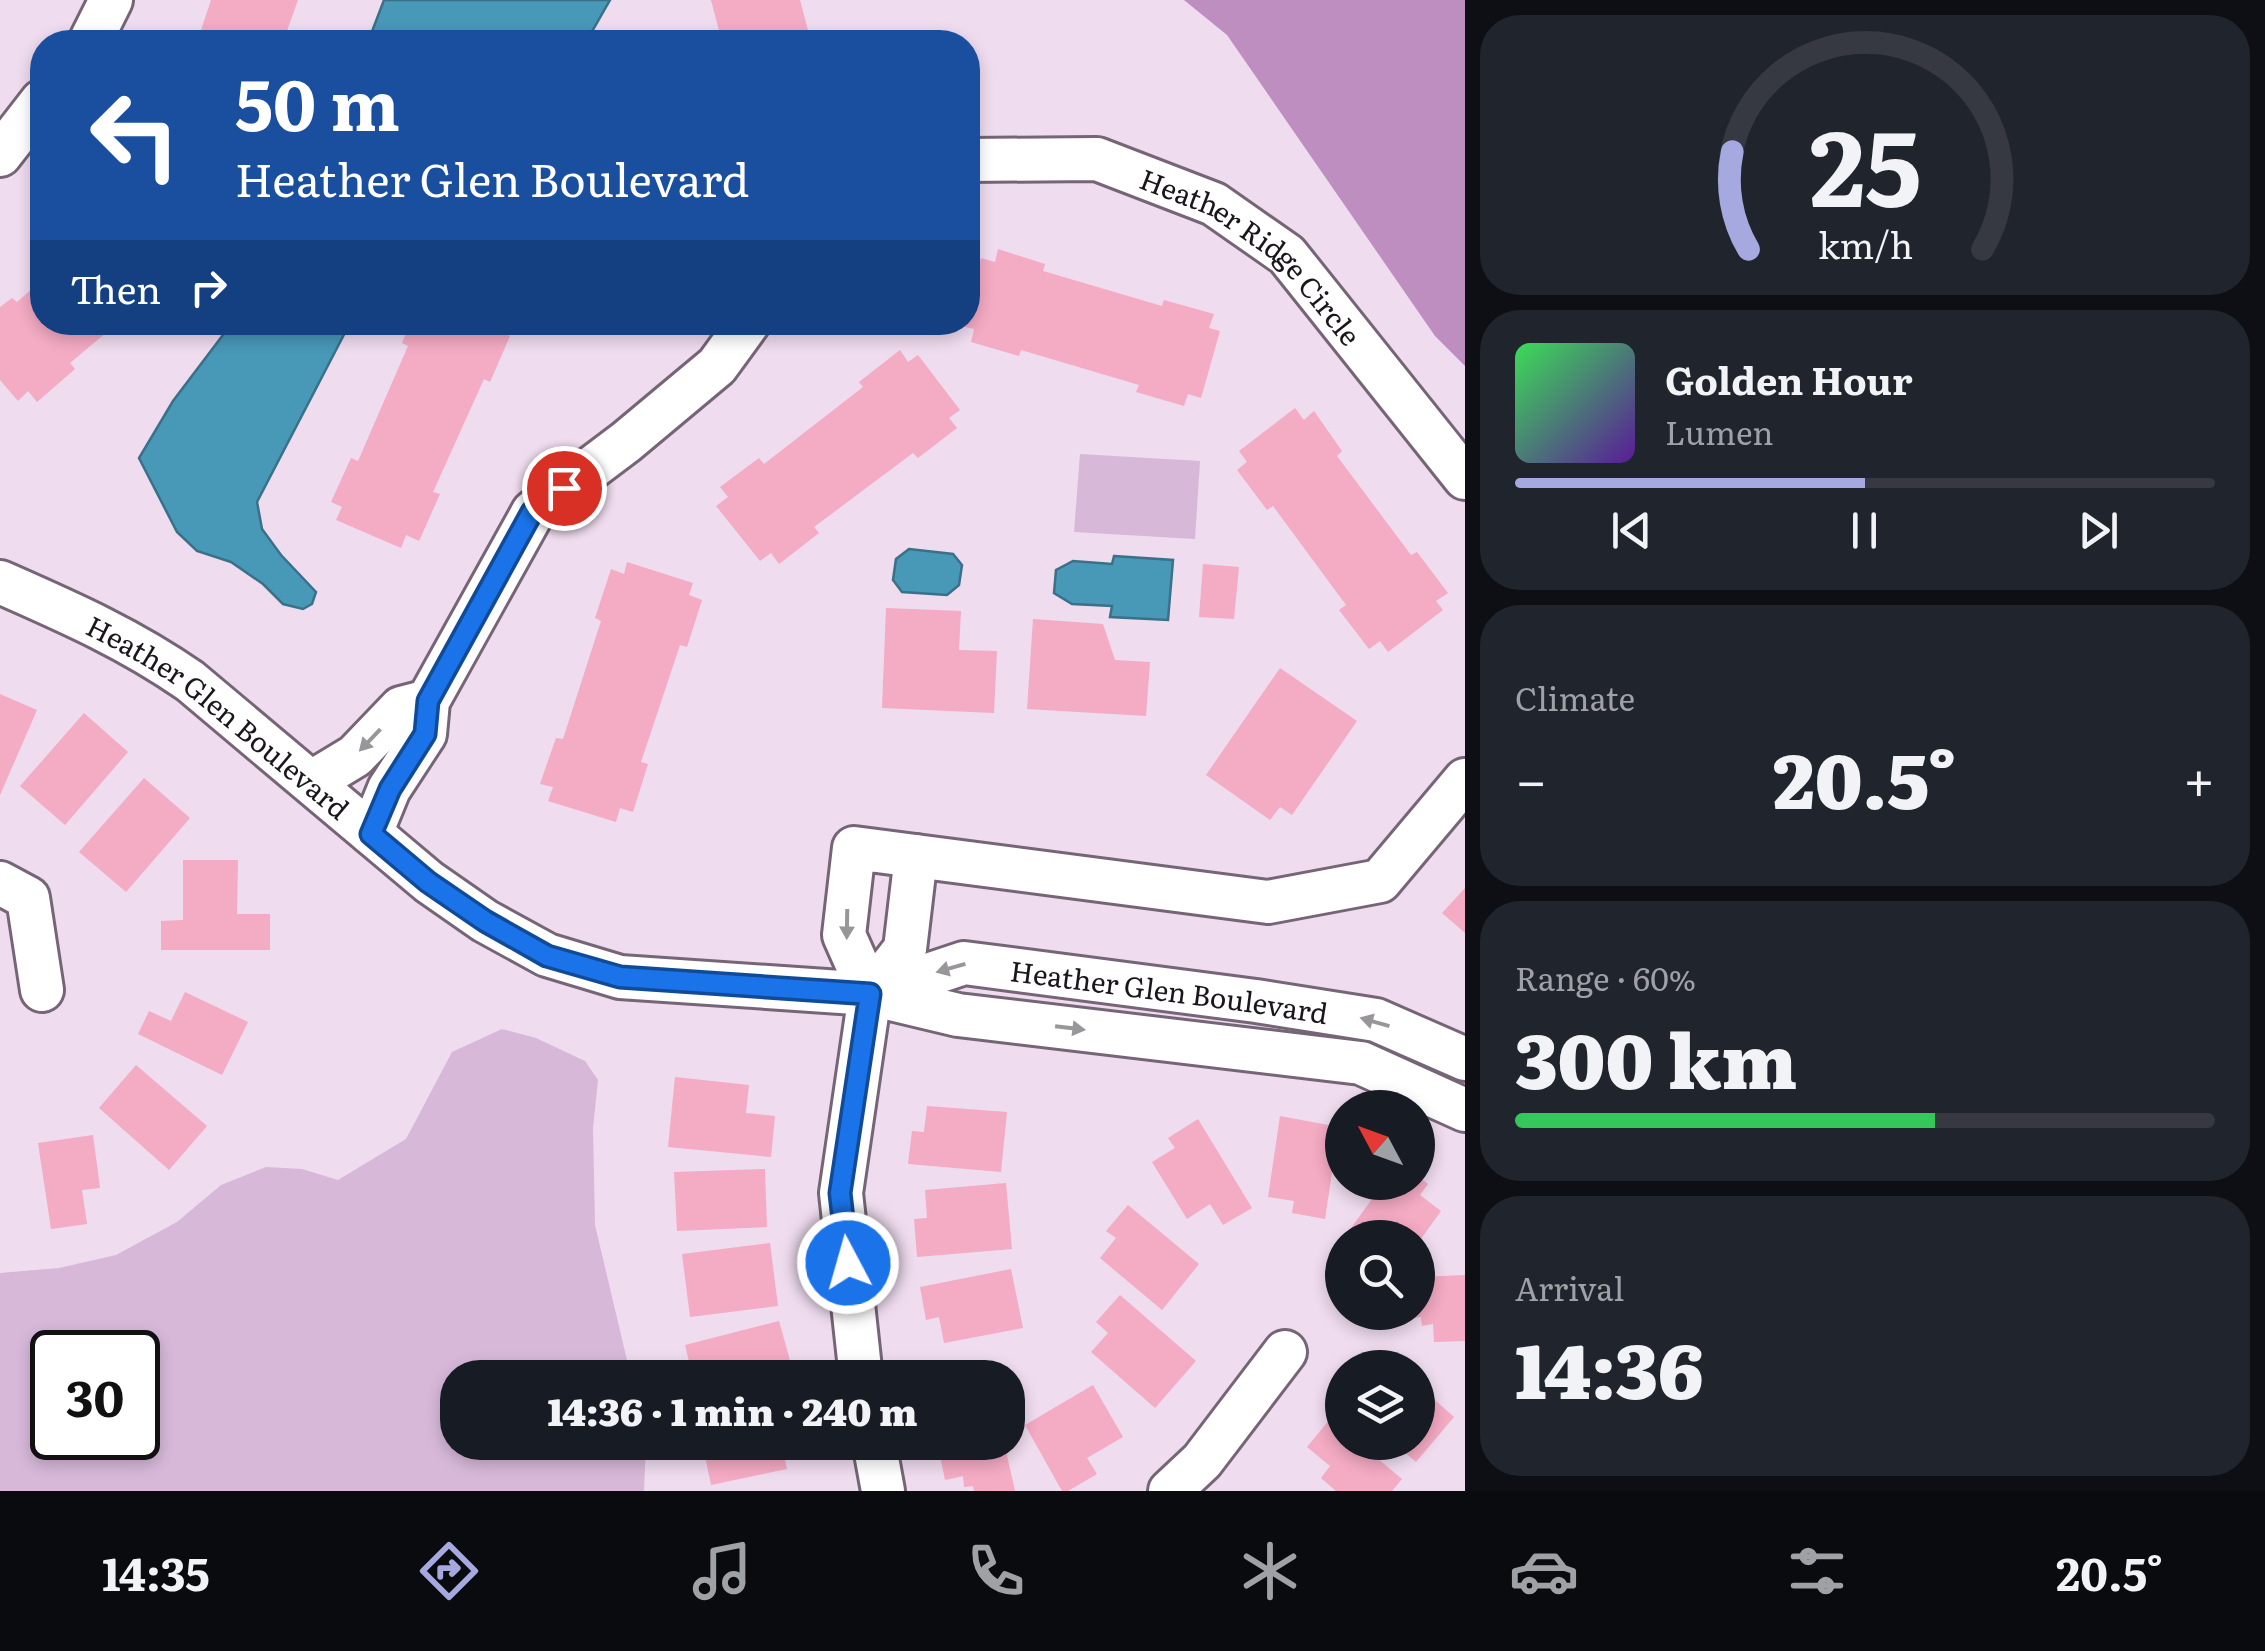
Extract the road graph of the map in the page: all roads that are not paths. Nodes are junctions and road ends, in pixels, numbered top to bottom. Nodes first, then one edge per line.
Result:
1 (111, 0) edge
2 (96, 30) edge
3 (30, 116) edge
4 (0, 154) edge
5 (980, 160) edge
6 (741, 335) edge
7 (1465, 478) edge
8 (0, 582) edge
9 (428, 701) junction
10 (1465, 780) edge
11 (312, 782) junction
12 (371, 834) junction
13 (916, 856) junction
14 (0, 883) edge
15 (42, 990) dead end
16 (870, 994) junction
17 (1465, 1059) edge
18 (1465, 1110) edge
19 (1285, 1352) dead end
20 (859, 1360) edge
21 (878, 1460) edge
22 (884, 1491) edge
23 (1170, 1491) edge

1 - 2 street
3 - 4 street
5 - 7 street, Heather Ridge Circle
6 - 9 street
8 - 11 street, Heather Glen Boulevard
9 -> 11 street
9 - 12 street
10 - 13 street
11 - 12 street, Heather Glen Boulevard
12 - 16 street, Heather Glen Boulevard
13 - 16 street
13 -> 16 street
14 - 15 street
17 -> 16 street, Heather Glen Boulevard
16 -> 18 street, Heather Glen Boulevard
16 - 20 street
19 - 23 street
21 - 22 street

